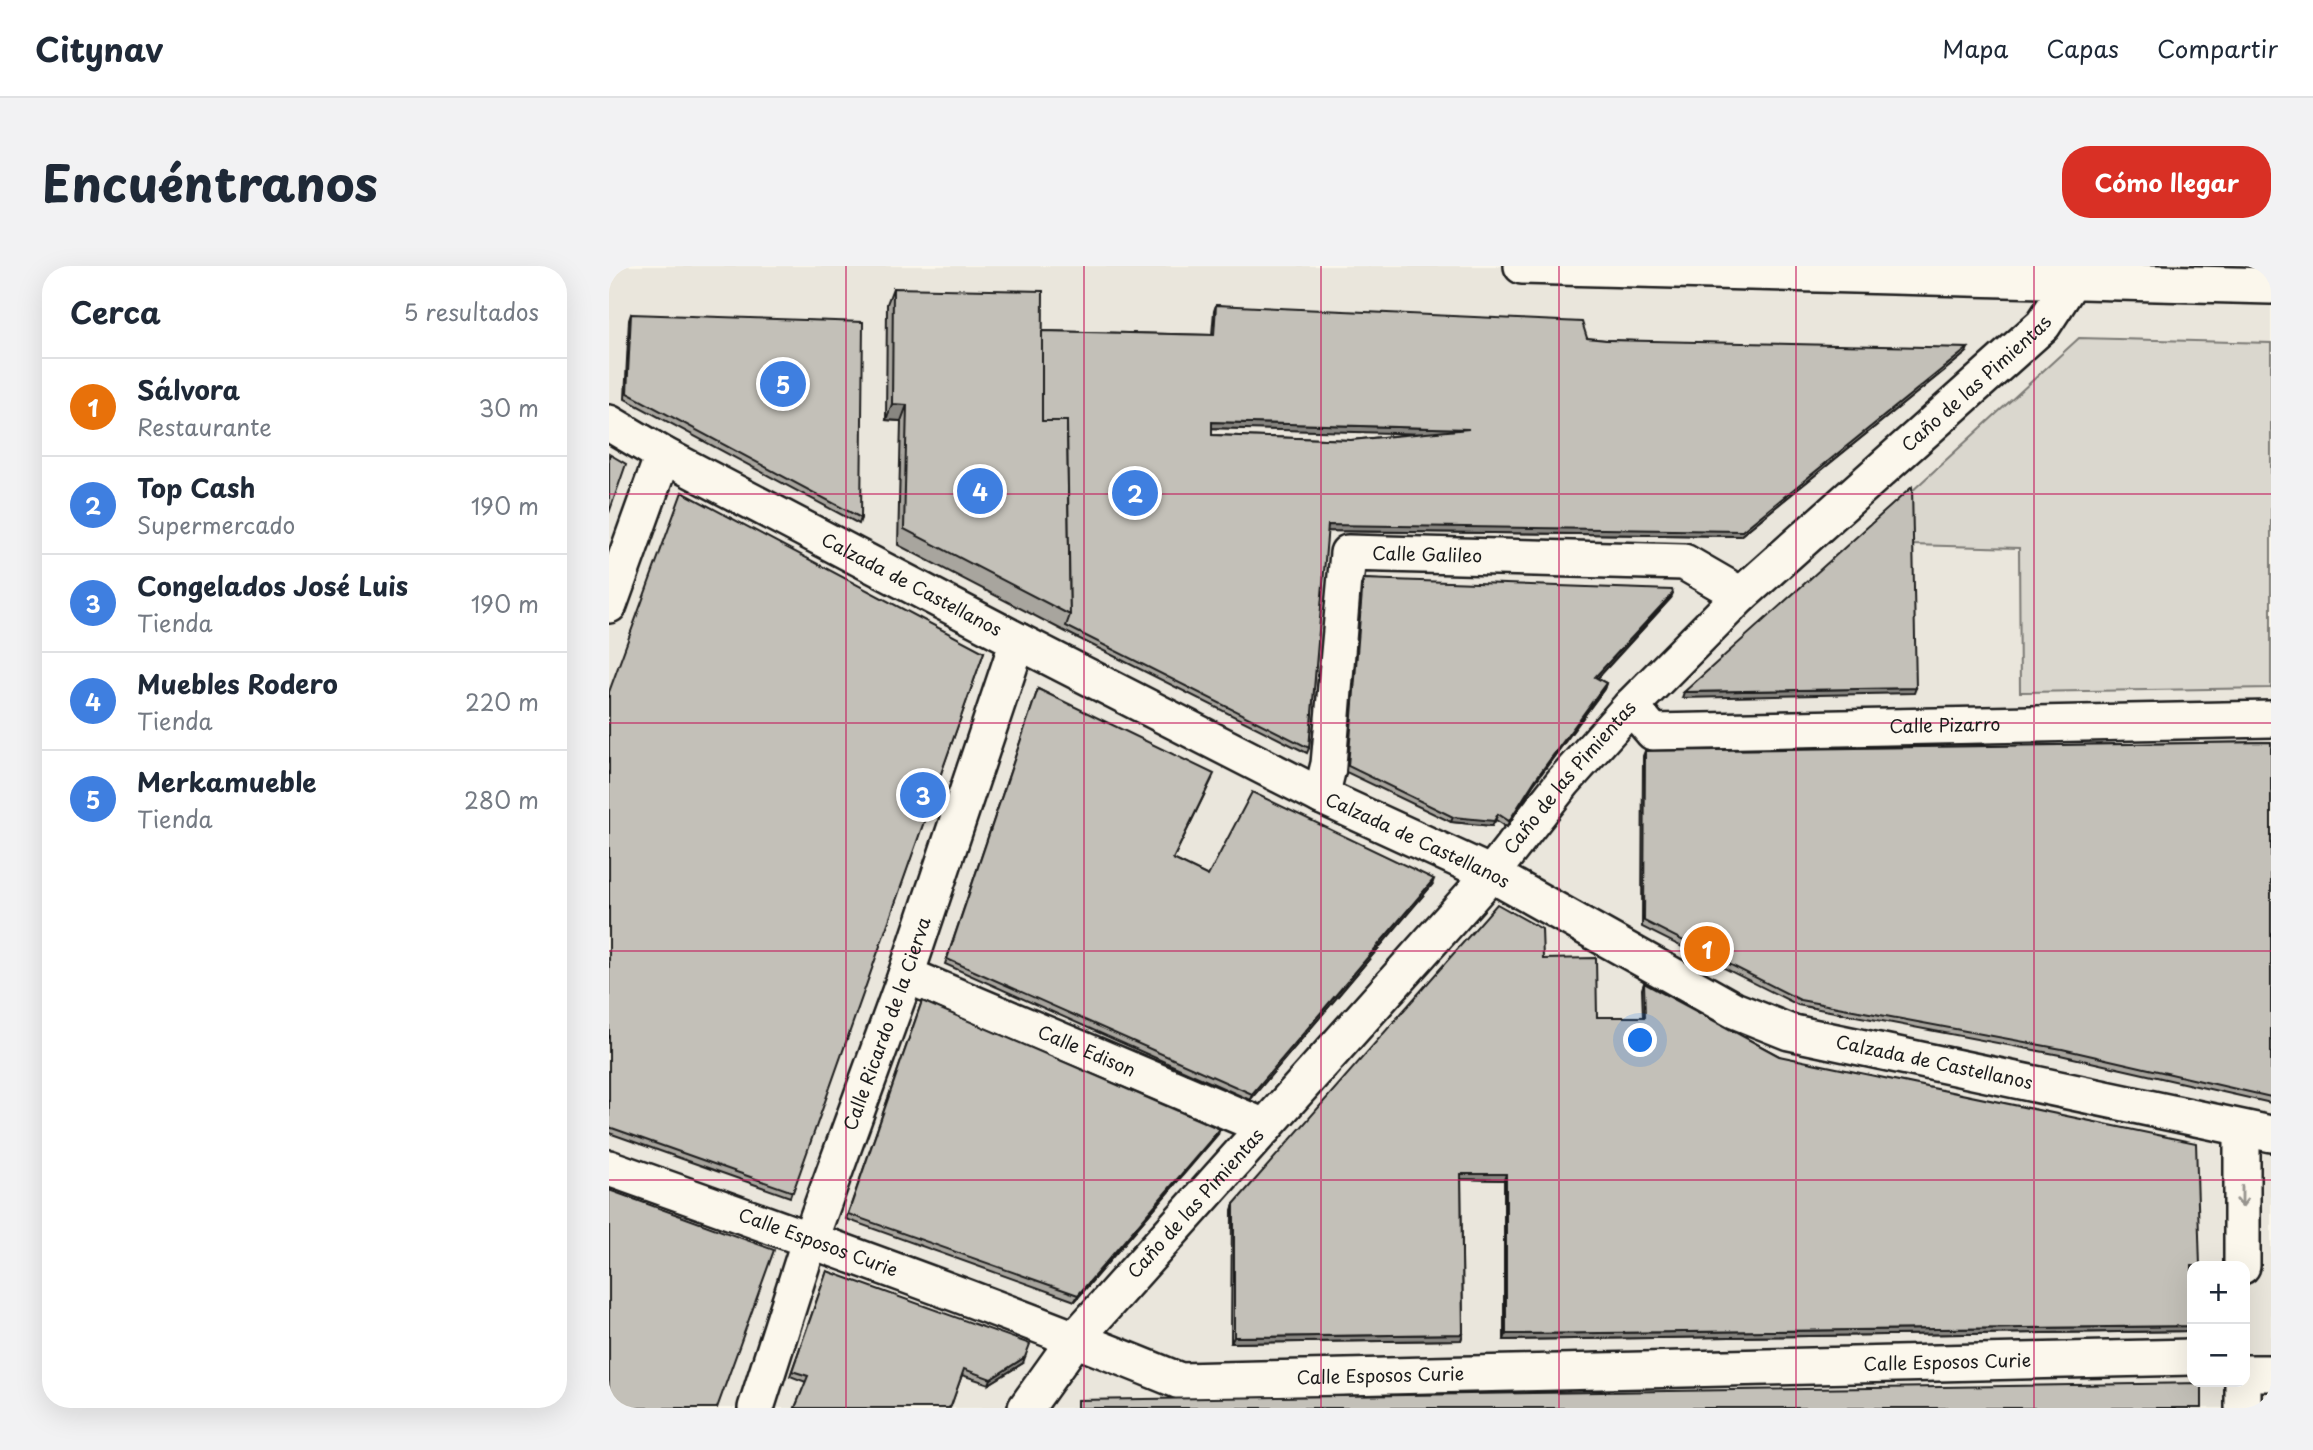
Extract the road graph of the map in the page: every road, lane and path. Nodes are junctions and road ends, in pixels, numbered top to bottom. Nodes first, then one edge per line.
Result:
1 (1522, 266) edge
2 (2071, 282) junction
3 (2271, 286) edge
4 (609, 424) edge
5 (663, 454) junction
6 (1741, 595) junction
7 (609, 605) edge
8 (1018, 641) junction
9 (1631, 706) junction
10 (2271, 719) edge
11 (1321, 796) junction
12 (1491, 874) junction
13 (906, 975) junction
14 (1265, 1127) junction
15 (2257, 1131) edge
16 (609, 1168) edge
17 (810, 1239) junction
18 (2243, 1261) edge
19 (1076, 1338) junction
20 (2187, 1357) edge
21 (2250, 1373) edge
22 (2271, 1373) edge
23 (2243, 1387) edge
24 (756, 1408) edge
25 (1026, 1408) edge
26 (2243, 1408) edge

1 - 2 street
2 - 3 street
2 - 6 street, Caño de las Pimientas
4 - 5 street, Calzada de Castellanos
5 - 7 street
5 - 8 street, Calzada de Castellanos
6 - 9 street, Caño de las Pimientas
6 - 11 street, Calle Galileo
8 - 11 street, Calzada de Castellanos
8 - 13 street, Calle Ricardo de la Cierva
9 - 10 street, Calle Pizarro
9 - 12 street, Caño de las Pimientas
11 - 12 street, Calzada de Castellanos
12 - 14 street, Caño de las Pimientas
12 - 15 street, Calzada de Castellanos
13 - 14 street, Calle Edison
13 - 17 street, Calle Ricardo de la Cierva
14 - 19 street, Caño de las Pimientas
15 -> 18 street
16 - 17 street, Calle Esposos Curie
17 - 19 street, Calle Esposos Curie
17 - 24 street, Calle Ricardo de la Cierva
19 - 20 street, Calle Esposos Curie
19 - 25 street, Caño de las Pimientas
21 - 22 street
23 - 26 street

